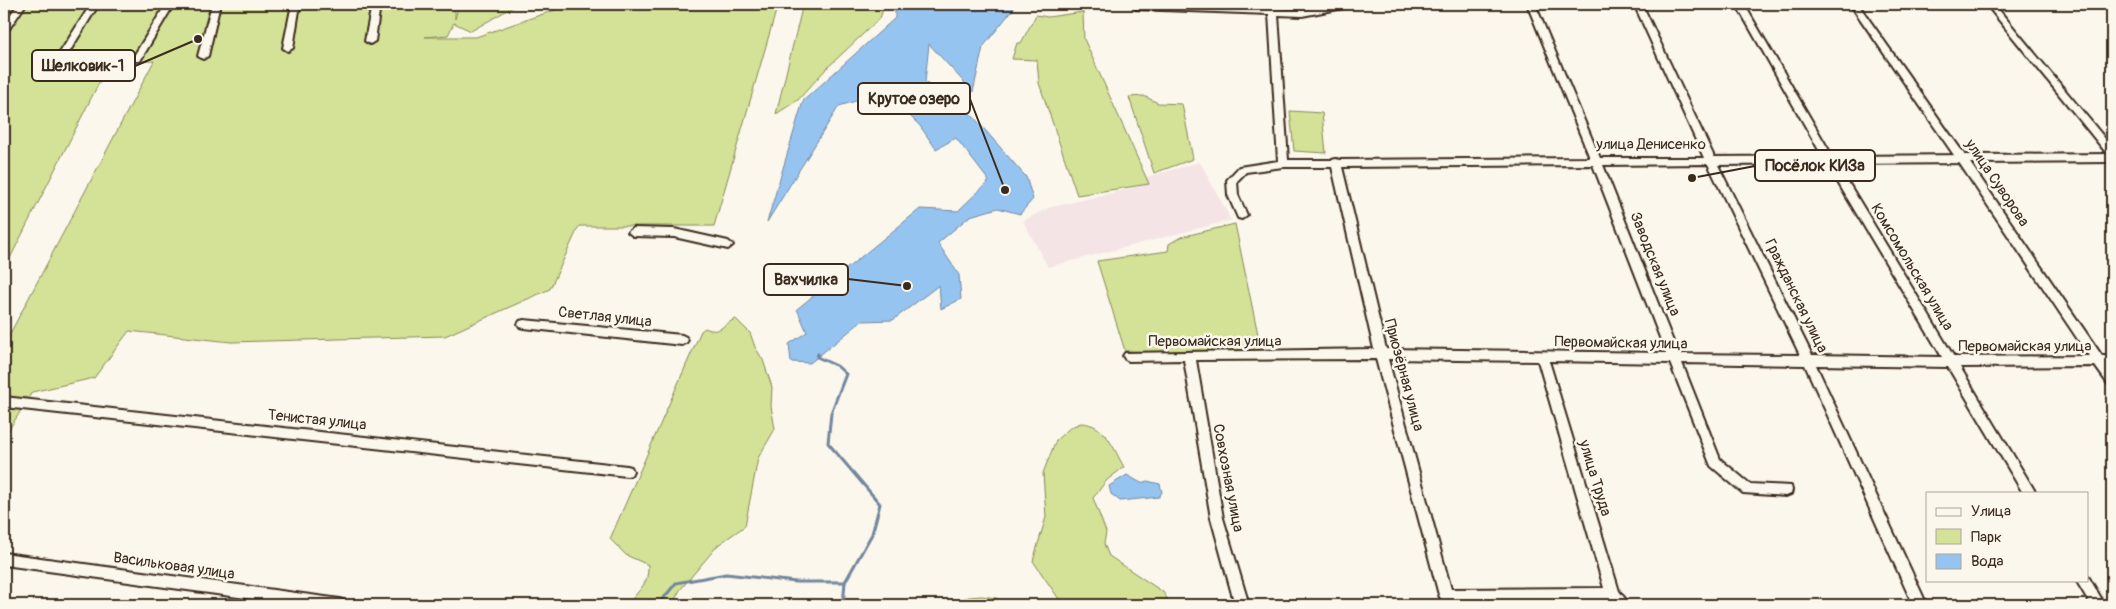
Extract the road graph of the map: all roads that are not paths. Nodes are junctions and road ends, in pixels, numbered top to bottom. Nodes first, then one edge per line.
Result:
1 (22, 4) edge
2 (95, 4) edge
3 (170, 4) edge
4 (216, 4) edge
5 (296, 4) edge
6 (376, 4) edge
7 (1348, 4) edge
8 (1530, 4) edge
9 (1638, 4) edge
10 (1740, 4) edge
11 (1854, 4) edge
12 (1990, 4) edge
13 (1136, 6) dead end
14 (1273, 11) junction
15 (4, 30) edge
16 (370, 41) dead end
17 (288, 48) dead end
18 (204, 56) dead end
19 (137, 59) dead end
20 (57, 65) dead end
21 (2112, 153) edge
22 (1962, 158) junction
23 (2112, 158) edge
24 (1829, 159) junction
25 (1596, 160) junction
26 (1711, 161) junction
27 (1336, 162) junction
28 (1283, 164) junction
29 (1242, 215) dead end
30 (634, 232) dead end
31 (728, 245) dead end
32 (524, 324) dead end
33 (682, 340) dead end
34 (1382, 354) junction
35 (1129, 356) dead end
36 (1189, 356) junction
37 (1542, 356) junction
38 (1808, 358) junction
39 (1676, 359) junction
40 (2098, 361) junction
41 (2112, 361) edge
42 (1950, 362) junction
43 (2112, 381) edge
44 (4, 402) edge
45 (627, 471) dead end
46 (1786, 490) dead end
47 (2029, 492) edge
48 (4, 559) edge
49 (2084, 582) edge
50 (1613, 594) junction
51 (1446, 600) edge
52 (340, 605) edge
53 (1242, 605) edge
54 (1623, 605) edge
55 (1920, 605) edge
56 (2098, 605) edge

1 - 15 street
2 - 20 street
3 - 19 street
4 - 18 street
5 - 17 street
6 - 16 street
7 - 14 street
8 - 25 street, Заводская улица
9 - 26 street, Гражданская улица
10 - 24 street, Комсомольская улица
11 - 22 street, улица Суворова
12 - 21 street
13 - 14 street
14 - 28 street
22 - 23 street, улица Денисенко
22 - 24 street, улица Денисенко
22 - 40 street, улица Суворова
24 - 26 street, улица Денисенко
24 - 42 street, Комсомольская улица
25 - 26 street, улица Денисенко
25 - 27 street, улица Денисенко
25 - 39 street, Заводская улица
26 - 38 street, Гражданская улица
27 - 28 street, улица Денисенко
27 - 34 street, Приозёрная улица
28 - 29 street, улица Денисенко
30 - 31 street
32 - 33 street, Светлая улица
34 - 36 street, Первомайская улица
34 - 37 street, Первомайская улица
34 - 51 street, Приозёрная улица
35 - 36 street, Первомайская улица
36 - 53 street, Совхозная улица
37 - 39 street, Первомайская улица
37 - 50 street, улица Труда
38 - 39 street, Первомайская улица
38 - 42 street, Первомайская улица
38 - 55 street, Гражданская улица
39 - 46 street, Заводская улица
40 - 41 street, Первомайская улица
40 - 42 street, Первомайская улица
40 - 43 street, улица Суворова
42 - 47 street, Комсомольская улица
44 - 45 street, Тенистая улица
48 - 52 street, Васильковая улица
49 - 56 street
50 - 51 street, Приозёрная улица
50 - 54 street, улица Труда

